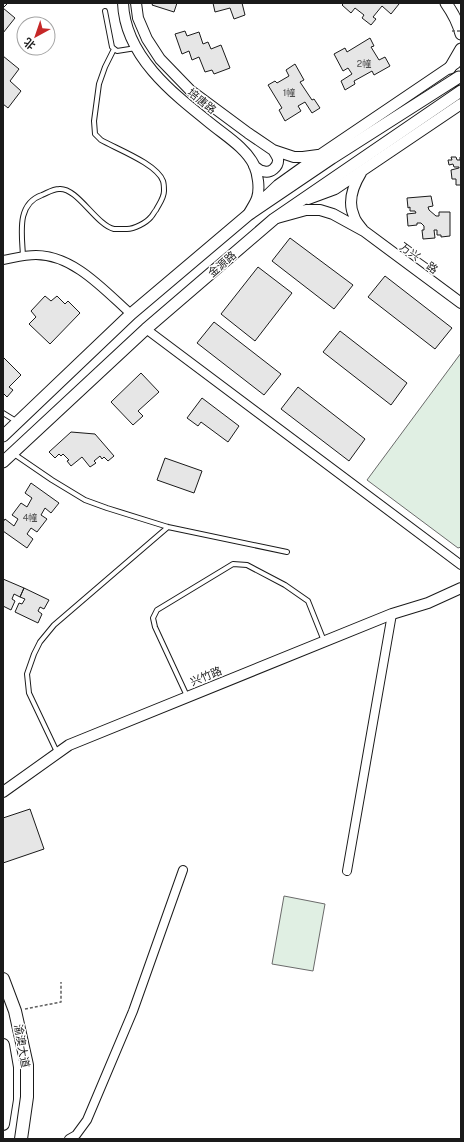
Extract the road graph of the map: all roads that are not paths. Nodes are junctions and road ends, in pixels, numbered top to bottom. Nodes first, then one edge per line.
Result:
1 (123, 3) edge
2 (136, 3) edge
3 (441, 3) edge
4 (446, 3) edge
5 (105, 11) dead end
6 (454, 13) junction
7 (458, 32) edge
8 (137, 48) junction
9 (114, 49) junction
10 (461, 49) edge
11 (461, 60) edge
12 (450, 68) junction
13 (459, 76) dead end
14 (461, 91) edge
15 (461, 104) edge
16 (273, 150) junction
17 (320, 155) junction
18 (254, 166) junction
19 (363, 170) junction
20 (298, 202) junction
21 (248, 214) junction
22 (274, 219) junction
23 (364, 231) junction
24 (23, 256) junction
25 (3, 260) edge
26 (461, 303) edge
27 (131, 314) junction
28 (146, 329) junction
29 (3, 413) edge
30 (18, 422) junction
31 (3, 436) edge
32 (13, 454) junction
33 (3, 462) edge
34 (168, 527) junction
35 (287, 552) dead end
36 (461, 565) edge
37 (461, 582) edge
38 (461, 588) edge
39 (428, 603) junction
40 (392, 614) junction
41 (324, 642) junction
42 (188, 697) junction
43 (58, 752) junction
44 (3, 792) edge
45 (183, 870) dead end
46 (347, 870) dead end
47 (3, 979) edge
48 (3, 1045) edge
49 (3, 1124) edge
50 (21, 1139) edge
51 (69, 1139) edge

1 - 8 street, 培唐路
2 - 16 street, 培唐路
3 - 6 lane
4 - 6 main road
5 - 9 lane
6 - 7 main road
8 - 9 lane
8 - 18 street, 培唐路
9 - 24 lane
10 - 12 main road
11 - 12 street
12 - 17 street
13 - 21 main road, 金源路
14 - 20 main road, 金源路
15 - 19 street
16 - 17 street, 培唐路
16 - 18 street
17 - 21 street
18 - 21 street, 培唐路
19 - 20 street
19 - 23 street
20 - 22 main road, 金源路
21 - 27 main road, 金源路
22 - 23 street
22 - 28 main road, 金源路
23 - 26 street, 万兴一路
24 - 25 street
24 - 27 street
27 - 30 main road, 金源路
28 - 32 main road, 金源路
28 - 36 street
29 - 30 lane
30 - 31 main road, 金源路
32 - 33 main road, 金源路
32 - 34 lane
34 - 35 lane
34 - 43 lane
37 - 39 street, 兴竹路
38 - 39 street, 兴竹路
39 - 40 street, 兴竹路
40 - 41 street, 兴竹路
40 - 46 street
41 - 42 street, 兴竹路
41 - 42 lane
42 - 43 street, 兴竹路
43 - 44 street, 兴竹路
45 - 51 street
47 - 50 main road, 渝澳大道
48 - 49 main road, 渝澳大道

